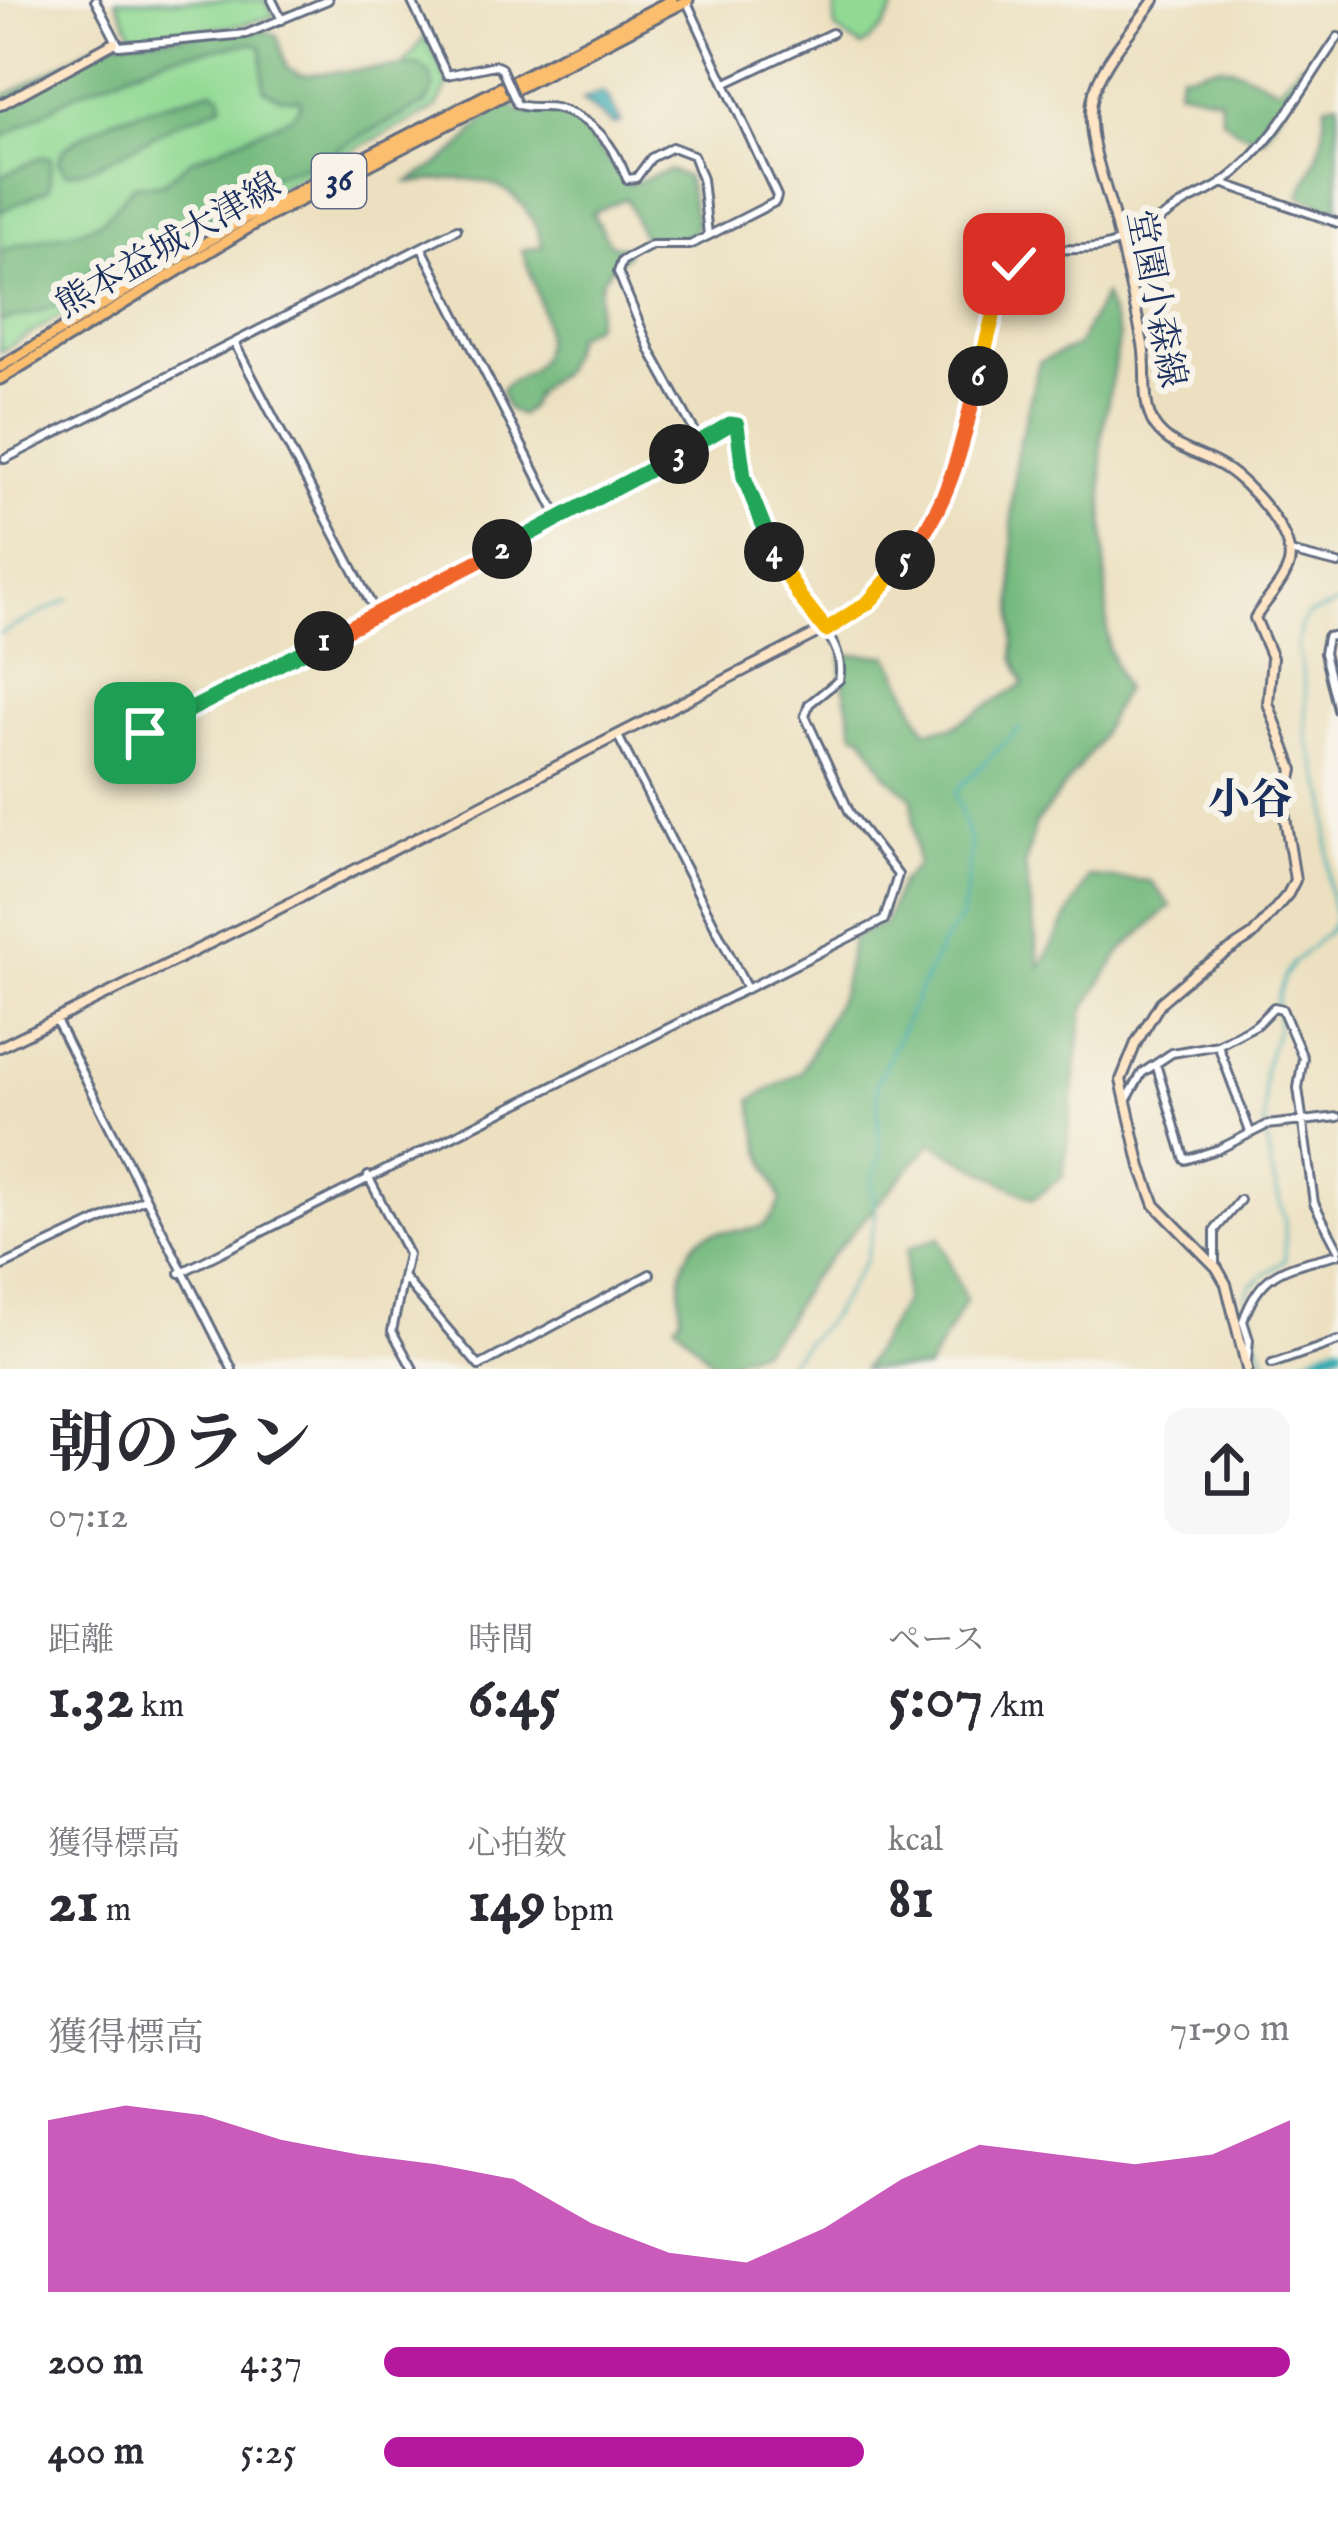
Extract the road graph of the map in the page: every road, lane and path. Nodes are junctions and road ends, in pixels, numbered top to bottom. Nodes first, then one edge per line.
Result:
1 (95, 0) edge
2 (272, 0) edge
3 (328, 0) edge
4 (411, 0) edge
5 (672, 0) edge
6 (687, 0) edge
7 (1154, 0) edge
8 (282, 20) junction
9 (832, 33) dead end
10 (1338, 37) edge
11 (114, 43) junction
12 (726, 83) junction
13 (0, 105) edge
14 (1222, 183) junction
15 (1338, 223) edge
16 (457, 229) dead end
17 (709, 235) junction
18 (1120, 242) junction
19 (422, 248) junction
20 (987, 334) joint
21 (235, 344) junction
22 (0, 367) edge
23 (0, 379) edge
24 (700, 441) junction
25 (5, 459) dead end
26 (560, 521) junction
27 (1290, 551) junction
28 (1338, 564) edge
29 (377, 615) junction
30 (826, 630) junction
31 (1338, 635) edge
32 (1338, 710) edge
33 (145, 733) dead end
34 (618, 736) junction
35 (746, 987) junction
36 (56, 1019) junction
37 (1218, 1045) junction
38 (0, 1047) edge
39 (1156, 1064) junction
40 (1124, 1103) junction
41 (1338, 1117) edge
42 (1302, 1120) junction
43 (1250, 1132) junction
44 (368, 1176) junction
45 (144, 1199) junction
46 (1240, 1201) dead end
47 (1338, 1252) edge
48 (1215, 1265) junction
49 (0, 1268) edge
50 (180, 1273) junction
51 (650, 1274) dead end
52 (405, 1279) junction
53 (1338, 1342) edge
54 (1272, 1364) dead end
55 (1246, 1367) edge
56 (232, 1369) edge
57 (413, 1369) edge

1 - 11 street
2 - 8 street
3 - 8 street
4 - 17 street, bridge
5 - 22 main road, 熊本益城大津線 / 36
6 - 12 street
6 - 23 main road, 熊本益城大津線 / 36
7 - 18 main road, 堂園小森線
8 - 11 street
9 - 12 street
10 - 14 street
11 - 13 main road
12 - 17 street
14 - 15 street
14 - 18 street
16 - 19 street
17 - 24 street
18 - 20 street
18 - 27 main road, 堂園小森線
19 - 21 street
19 - 26 street
20 - 30 main road
21 - 25 street
21 - 29 street
24 - 26 street
24 - 30 street
26 - 29 street
27 - 28 street
27 - 40 main road
29 - 33 street
30 - 34 main road
30 - 35 street
31 - 32 street
34 - 35 street
34 - 36 main road
35 - 44 street
36 - 38 main road
36 - 45 street
37 - 39 street
37 - 42 street
37 - 43 street
39 - 40 street
39 - 43 street
40 - 48 main road
41 - 42 street
42 - 43 street
42 - 47 street
44 - 50 street
44 - 52 street
45 - 49 street
45 - 50 street
46 - 48 street
47 - 55 street
48 - 55 main road
50 - 56 street
51 - 52 street
52 - 57 street
53 - 54 street

